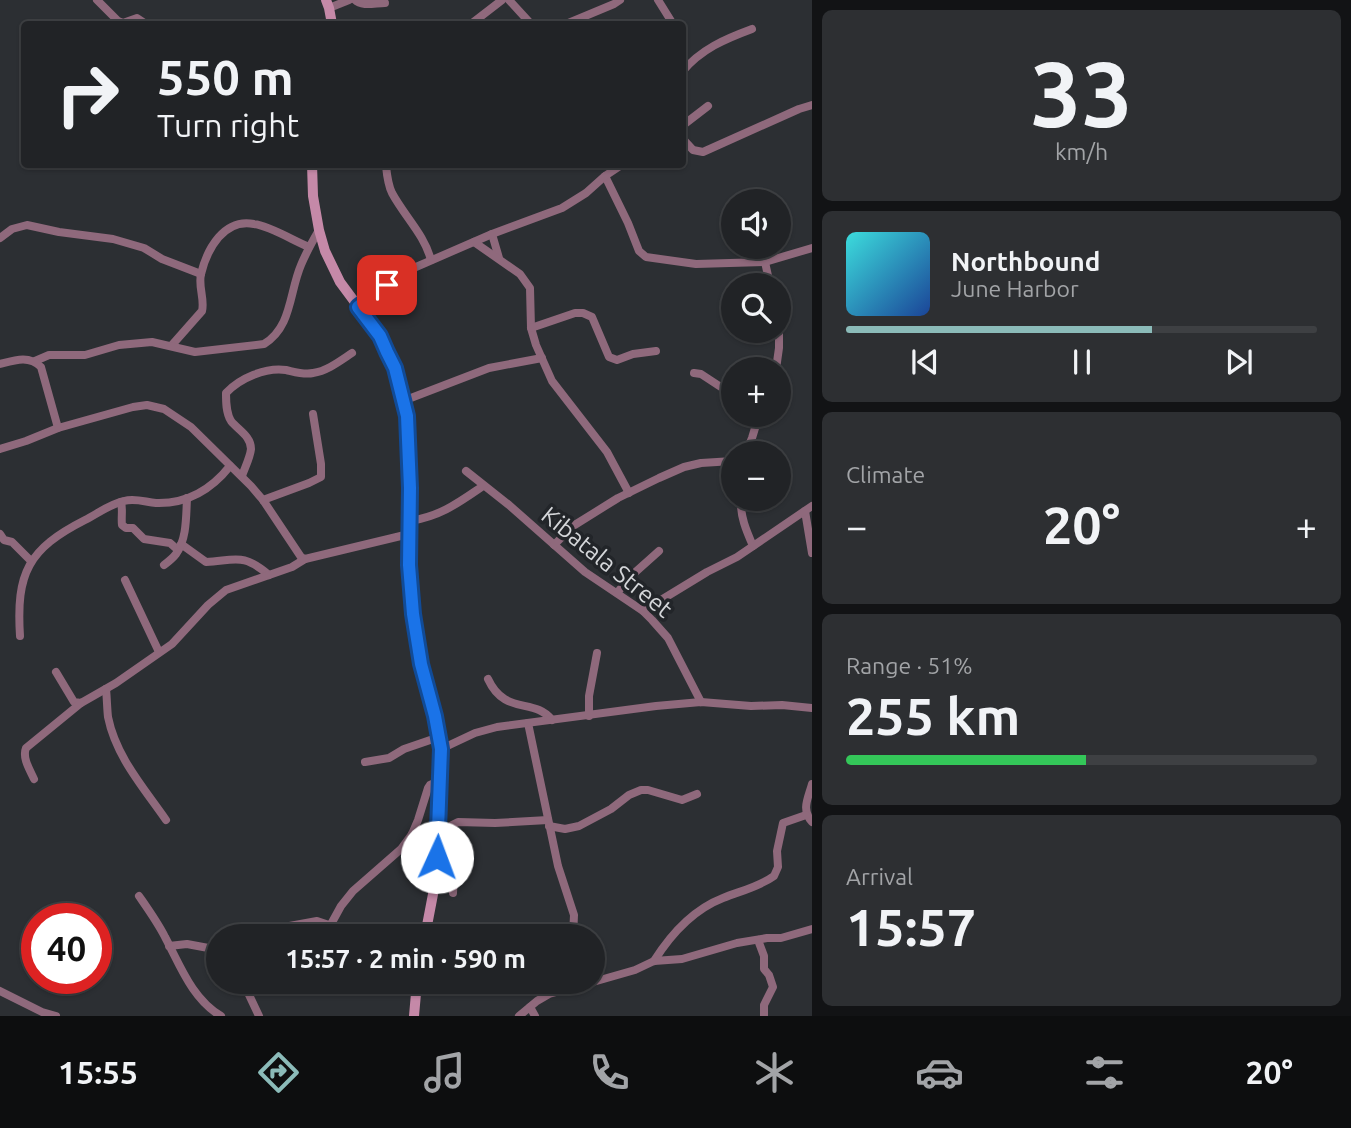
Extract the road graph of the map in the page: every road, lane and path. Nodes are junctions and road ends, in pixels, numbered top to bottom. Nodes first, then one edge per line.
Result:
1 (97, 0) edge
2 (349, 0) edge
3 (355, 0) edge
4 (502, 0) edge
5 (509, 0) edge
6 (620, 0) edge
7 (658, 0) edge
8 (385, 2) dead end
9 (327, 4) edge
10 (118, 21) edge
11 (475, 21) edge
12 (528, 21) edge
13 (573, 21) edge
14 (671, 21) edge
15 (752, 29) dead end
16 (686, 67) edge
17 (812, 105) edge
18 (708, 106) dead end
19 (686, 122) edge
20 (686, 142) edge
21 (310, 168) edge
22 (386, 168) edge
23 (607, 168) edge
24 (616, 168) edge
25 (605, 176) junction
26 (597, 184) junction
27 (319, 230) junction
28 (492, 234) junction
29 (0, 239) edge
30 (474, 242) junction
31 (309, 247) junction
32 (812, 248) edge
33 (500, 259) junction
34 (431, 260) junction
35 (765, 262) junction
36 (767, 273) edge
37 (201, 274) junction
38 (358, 307) junction
39 (531, 328) junction
40 (172, 345) junction
41 (656, 351) dead end
42 (352, 353) dead end
43 (542, 358) junction
44 (35, 361) junction
45 (0, 364) edge
46 (694, 373) dead end
47 (721, 387) edge
48 (403, 401) junction
49 (313, 414) dead end
50 (58, 428) junction
51 (0, 449) edge
52 (721, 462) edge
53 (230, 466) junction
54 (466, 471) dead end
55 (242, 476) junction
56 (483, 485) junction
57 (629, 493) junction
58 (187, 498) junction
59 (263, 500) junction
60 (121, 502) junction
61 (808, 509) edge
62 (740, 511) edge
63 (410, 521) junction
64 (0, 534) edge
65 (409, 534) junction
66 (554, 545) junction
67 (753, 546) junction
68 (180, 547) junction
69 (659, 551) dead end
70 (812, 553) edge
71 (305, 559) junction
72 (31, 561) junction
73 (164, 565) dead end
74 (269, 575) junction
75 (125, 580) dead end
76 (617, 593) junction
77 (643, 611) junction
78 (20, 636) dead end
79 (159, 652) junction
80 (597, 653) dead end
81 (56, 672) dead end
82 (488, 679) dead end
83 (106, 689) junction
84 (701, 702) junction
85 (81, 703) junction
86 (812, 708) edge
87 (589, 716) junction
88 (552, 720) junction
89 (528, 723) junction
90 (439, 737) junction
91 (441, 749) junction
92 (365, 762) dead end
93 (34, 779) dead end
94 (439, 781) junction
95 (812, 784) edge
96 (697, 794) dead end
97 (806, 815) junction
98 (166, 820) dead end
99 (812, 822) edge
100 (549, 823) junction
101 (443, 833) junction
102 (412, 834) junction
103 (437, 857) junction
104 (453, 892) dead end
105 (139, 895) dead end
106 (296, 924) edge
107 (324, 924) edge
108 (328, 924) edge
109 (427, 924) edge
110 (574, 924) edge
111 (812, 929) edge
112 (758, 940) junction
113 (169, 946) junction
114 (206, 948) edge
115 (653, 961) junction
116 (605, 979) edge
117 (0, 991) edge
118 (249, 994) edge
119 (416, 994) edge
120 (549, 994) edge
121 (530, 1007) junction
122 (56, 1016) edge
123 (221, 1016) edge
124 (259, 1016) edge
125 (414, 1016) edge
126 (519, 1016) edge
127 (535, 1016) edge
128 (764, 1016) edge

1 - 10 street
2 - 9 street
3 - 8 street
4 - 11 street
5 - 12 street
6 - 13 street
7 - 14 street
15 - 16 street
17 - 20 street
18 - 19 street
21 - 27 street
22 - 34 street
23 - 26 street
24 - 25 street
25 - 26 street
25 - 35 street
26 - 28 street
27 - 31 street
27 - 38 street
28 - 30 street
28 - 33 street
29 - 37 street
30 - 33 street
30 - 34 street
31 - 37 street
31 - 40 street
32 - 35 street
33 - 39 street
34 - 38 street
35 - 36 street
37 - 40 street
38 - 48 street
39 - 41 street
39 - 43 street
40 - 44 street
42 - 55 street
43 - 48 street
43 - 57 street
44 - 45 street
44 - 50 street
46 - 47 street
48 - 63 street
49 - 59 street
50 - 51 street
50 - 53 street
52 - 57 street
53 - 55 street
53 - 58 street
54 - 56 street, Kibatala Street
55 - 59 street
56 - 63 street
56 - 66 street, Kibatala Street
57 - 66 street
58 - 60 street
58 - 68 street
59 - 71 street
60 - 68 street
60 - 72 street
61 - 67 street
61 - 70 street
62 - 67 street
63 - 65 street
64 - 72 street
65 - 71 street
65 - 90 street
66 - 76 street, Kibatala Street
67 - 77 street
68 - 73 street
68 - 74 street
69 - 76 street
71 - 74 street
72 - 78 street
74 - 79 street
75 - 79 street
76 - 77 street, Kibatala Street
77 - 84 street, Kibatala Street
79 - 83 street
80 - 87 street
81 - 85 street
82 - 88 street
83 - 85 street
83 - 98 street
84 - 86 street
84 - 87 street
85 - 93 street
87 - 88 street
88 - 89 street
89 - 91 street
89 - 100 street
90 - 91 street
90 - 92 street
91 - 94 street
94 - 101 street
94 - 102 street
95 - 97 street
96 - 100 street
97 - 99 street
97 - 115 street
100 - 101 street
100 - 110 street
101 - 103 street
101 - 104 street
102 - 103 street
102 - 108 street
103 - 109 street
105 - 113 street
106 - 107 street
111 - 112 street
112 - 115 street
112 - 128 street
113 - 114 street
113 - 123 street
115 - 116 street
117 - 122 street
118 - 124 street
119 - 125 street
120 - 121 street
121 - 126 street
121 - 127 street

